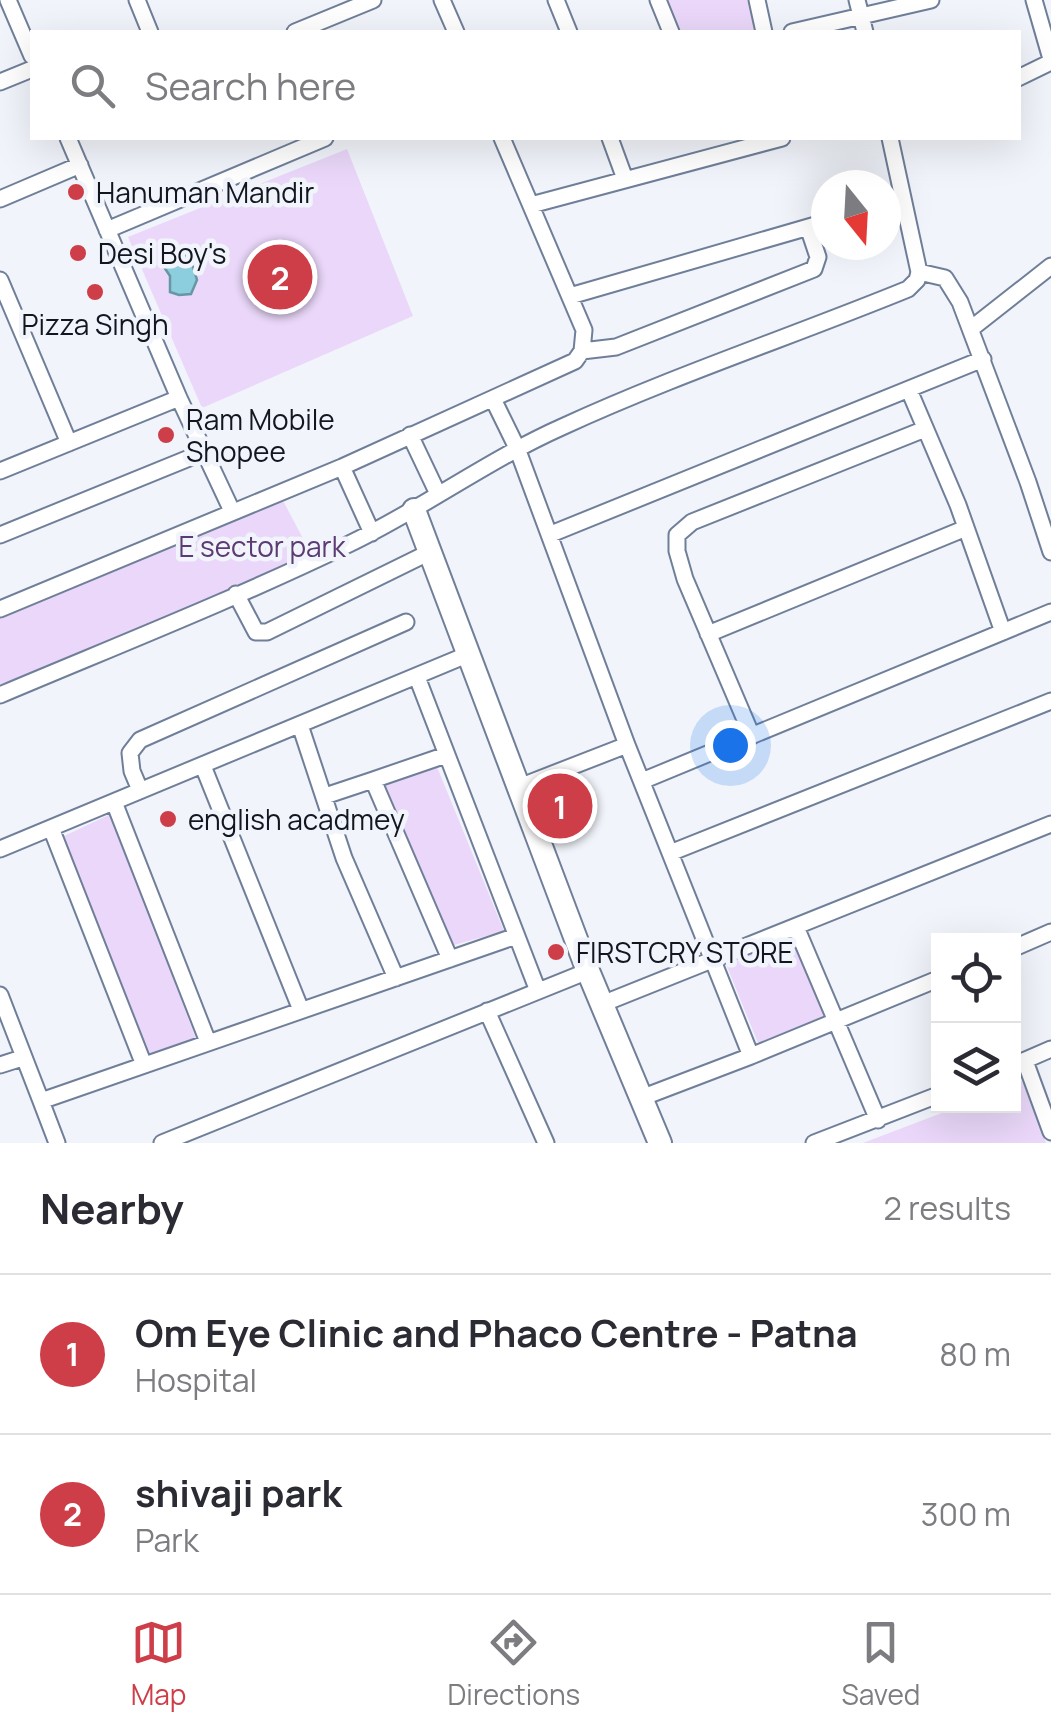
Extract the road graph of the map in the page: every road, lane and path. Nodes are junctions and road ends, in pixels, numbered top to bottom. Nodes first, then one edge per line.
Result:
1 (8, 0) edge
2 (137, 0) edge
3 (322, 0) edge
4 (372, 0) edge
5 (442, 0) edge
6 (556, 0) edge
7 (658, 0) edge
8 (757, 0) edge
9 (932, 0) edge
10 (1034, 0) edge
11 (859, 7) edge
12 (330, 18) junction
13 (149, 30) edge
14 (299, 30) edge
15 (455, 30) edge
16 (569, 30) edge
17 (670, 30) edge
18 (764, 30) edge
19 (797, 30) edge
20 (30, 51) edge
21 (1051, 61) edge
22 (30, 70) edge
23 (1021, 76) edge
24 (0, 82) edge
25 (69, 140) edge
26 (320, 140) edge
27 (503, 140) edge
28 (611, 140) edge
29 (774, 140) edge
30 (890, 140) edge
31 (80, 165) junction
32 (625, 179) junction
33 (0, 199) edge
34 (904, 199) junction
35 (901, 200) edge
36 (531, 205) junction
37 (811, 226) edge
38 (808, 227) junction
39 (107, 230) junction
40 (1051, 266) edge
41 (919, 272) junction
42 (0, 280) edge
43 (570, 296) junction
44 (972, 328) junction
45 (582, 350) junction
46 (983, 359) junction
47 (909, 390) junction
48 (178, 398) junction
49 (493, 399) junction
50 (925, 429) junction
51 (410, 434) junction
52 (69, 443) junction
53 (518, 448) junction
54 (204, 452) junction
55 (342, 467) junction
56 (0, 471) edge
57 (438, 494) junction
58 (414, 510) junction
59 (232, 511) junction
60 (966, 528) junction
61 (372, 532) junction
62 (551, 534) junction
63 (0, 535) edge
64 (430, 552) junction
65 (1051, 552) edge
66 (236, 594) junction
67 (0, 609) edge
68 (1051, 612) edge
69 (406, 622) dead end
70 (1003, 632) junction
71 (708, 634) junction
72 (469, 654) junction
73 (416, 677) junction
74 (0, 695) edge
75 (1051, 701) edge
76 (300, 725) junction
77 (752, 736) junction
78 (627, 744) junction
79 (446, 756) junction
80 (203, 766) junction
81 (373, 780) junction
82 (642, 781) junction
83 (519, 787) junction
84 (140, 790) junction
85 (326, 796) junction
86 (114, 802) junction
87 (1051, 824) edge
88 (52, 828) junction
89 (0, 848) edge
90 (670, 854) junction
91 (796, 927) junction
92 (1051, 932) edge
93 (516, 936) junction
94 (1021, 945) edge
95 (450, 959) junction
96 (712, 959) junction
97 (588, 971) junction
98 (396, 978) junction
99 (931, 982) edge
100 (538, 991) junction
101 (0, 994) edge
102 (602, 1004) junction
103 (301, 1010) junction
104 (487, 1011) junction
105 (834, 1023) junction
106 (208, 1042) junction
107 (1051, 1049) edge
108 (751, 1056) junction
109 (22, 1058) junction
110 (1021, 1062) edge
111 (0, 1065) edge
112 (144, 1065) junction
113 (1021, 1067) edge
114 (642, 1098) junction
115 (931, 1098) edge
116 (41, 1102) junction
117 (878, 1120) junction
118 (1051, 1132) edge
119 (57, 1143) edge
120 (162, 1143) edge
121 (546, 1143) edge
122 (660, 1143) edge
123 (814, 1143) edge

1 - 20 street
2 - 13 street
3 - 12 street
4 - 12 street
5 - 15 street
6 - 16 street
7 - 17 street
8 - 18 street
9 - 11 street
10 - 21 street
11 - 19 street
12 - 14 street
21 - 23 street
22 - 24 street
25 - 31 street
26 - 39 street
27 - 36 street
28 - 32 street
29 - 32 street
30 - 34 street
31 - 33 street
31 - 39 street
32 - 36 street
34 - 35 street
34 - 41 street
36 - 43 street
37 - 38 street
38 - 43 street
38 - 45 street
39 - 48 street
40 - 44 street
41 - 44 street
41 - 53 street
42 - 52 street
43 - 45 street
44 - 46 street
45 - 49 street
46 - 47 street
46 - 65 street
47 - 50 street
47 - 62 street
48 - 52 street
48 - 54 street
49 - 51 street
49 - 53 street
50 - 60 street
50 - 71 street
51 - 55 street
51 - 57 street
52 - 56 street
53 - 57 street
53 - 62 street
54 - 59 street
54 - 63 street
55 - 59 street
55 - 61 street
57 - 58 street
58 - 61 street
58 - 64 street
59 - 67 street
60 - 70 street
60 - 71 street
61 - 66 street
62 - 78 street
64 - 66 street
64 - 72 street
66 - 74 street
68 - 70 street
69 - 84 street
70 - 77 street
71 - 77 street
72 - 73 street
72 - 83 street
73 - 76 street
73 - 79 street
75 - 90 street
76 - 80 street
76 - 85 street
77 - 82 street
78 - 82 street
78 - 83 street
79 - 81 street
79 - 93 street
80 - 84 street
80 - 103 street
81 - 85 street
81 - 95 street
82 - 90 street
83 - 97 street
84 - 86 street
85 - 98 street
86 - 88 street
86 - 106 street
87 - 91 street
88 - 89 street
88 - 112 street
90 - 96 street
91 - 96 street
91 - 105 street
92 - 94 street
93 - 95 street
93 - 100 street
95 - 98 street
96 - 102 street
96 - 108 street
97 - 100 street
97 - 102 street
98 - 103 street
99 - 105 street
100 - 104 street
101 - 109 street
102 - 114 street
103 - 106 street
104 - 120 street
104 - 121 street
105 - 108 street
105 - 117 street
106 - 112 street
107 - 110 street
108 - 114 street
109 - 111 street
109 - 116 street
112 - 116 street
113 - 118 street
114 - 122 street
115 - 117 street
116 - 119 street
117 - 123 street

